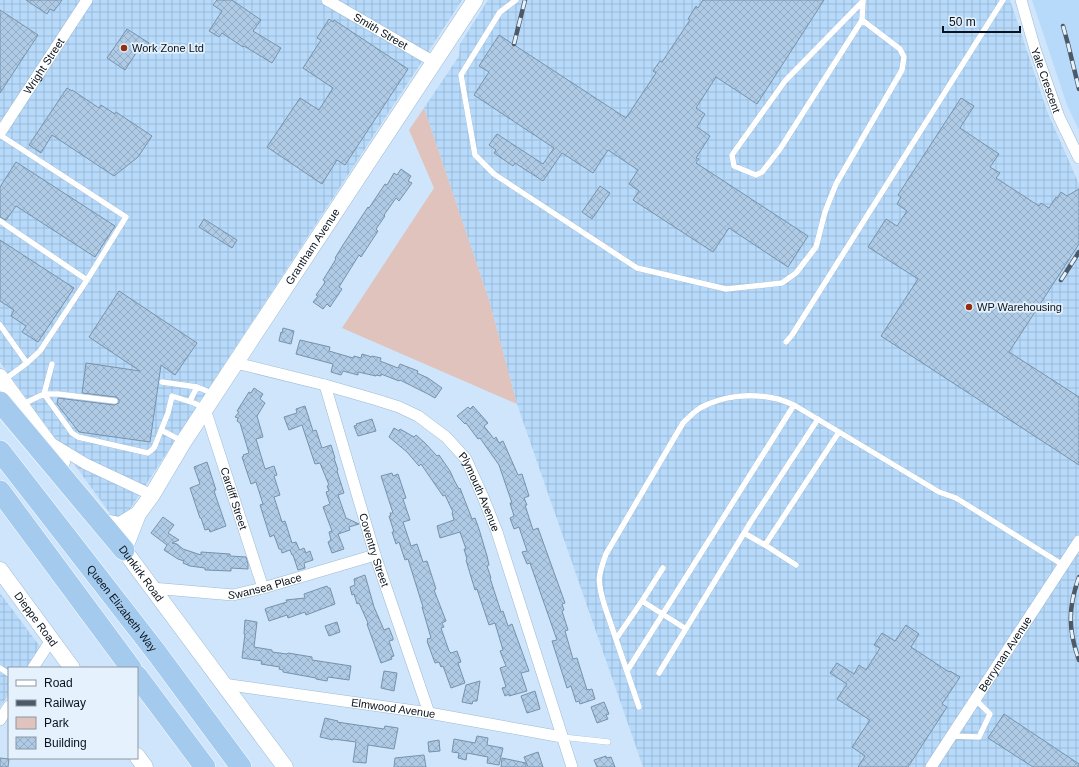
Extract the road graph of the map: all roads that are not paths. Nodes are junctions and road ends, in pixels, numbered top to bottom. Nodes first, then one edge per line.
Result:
1 (87, 0) edge
2 (327, 0) edge
3 (475, 0) edge
4 (516, 0) edge
5 (863, 0) edge
6 (1002, 0) edge
7 (1021, 0) edge
8 (862, 20) junction
9 (434, 62) junction
10 (0, 134) edge
11 (1079, 158) edge
12 (0, 221) edge
13 (87, 280) junction
14 (0, 325) edge
15 (786, 342) dead end
16 (27, 363) junction
17 (236, 363) junction
18 (52, 364) dead end
19 (2, 379) edge
20 (162, 382) dead end
21 (325, 385) junction
22 (197, 387) junction
23 (44, 394) junction
24 (215, 394) junction
25 (115, 401) dead end
26 (190, 401) junction
27 (0, 402) edge
28 (794, 405) junction
29 (21, 406) junction
30 (205, 409) junction
31 (818, 419) junction
32 (161, 430) junction
33 (839, 432) junction
34 (47, 441) junction
35 (184, 441) junction
36 (0, 451) edge
37 (0, 491) edge
38 (152, 495) junction
39 (138, 514) junction
40 (100, 519) junction
41 (744, 533) junction
42 (1079, 540) edge
43 (765, 545) junction
44 (124, 550) junction
45 (375, 555) junction
46 (796, 565) dead end
47 (1062, 565) junction
48 (663, 568) dead end
49 (0, 570) edge
50 (152, 588) junction
51 (263, 588) junction
52 (642, 601) junction
53 (663, 614) junction
54 (686, 629) junction
55 (616, 639) junction
56 (51, 640) junction
57 (34, 667) edge
58 (71, 667) edge
59 (130, 667) edge
60 (627, 671) junction
61 (659, 673) dead end
62 (138, 677) edge
63 (223, 684) junction
64 (975, 699) junction
65 (639, 707) dead end
66 (8, 708) edge
67 (429, 713) junction
68 (0, 720) edge
69 (951, 736) junction
70 (562, 737) junction
71 (608, 742) dead end
72 (138, 757) edge
73 (145, 767) edge
74 (205, 767) edge
75 (241, 767) edge
76 (285, 767) edge
77 (572, 767) edge
78 (931, 767) edge

1 - 10 street, Wright Street
2 - 9 street, Smith Street
3 - 9 street, Grantham Avenue
4 - 8 lane
5 - 8 lane
5 - 8 lane
6 - 15 lane
7 - 11 street, Yale Crescent
9 - 17 street, Grantham Avenue
10 - 13 lane
12 - 13 lane
13 - 16 lane
14 - 16 lane
16 - 19 lane
17 - 21 street, Plymouth Avenue
17 - 24 street, Grantham Avenue
18 - 23 lane
19 - 29 street
20 - 22 lane
21 - 45 street, Coventry Street
21 - 70 street, Plymouth Avenue
22 - 24 lane
22 - 26 lane
23 - 25 lane
23 - 29 lane
23 - 32 lane
24 - 30 street, Grantham Avenue
26 - 30 lane
26 - 32 lane
27 - 40 highway
28 - 31 lane
28 - 53 lane
28 - 55 lane
29 - 34 street
30 - 35 street, Grantham Avenue
30 - 51 street, Cardiff Street
31 - 33 lane
31 - 41 lane
32 - 35 lane
33 - 43 lane
33 - 47 lane
34 - 38 street
34 - 40 street
35 - 38 street, Grantham Avenue
36 - 75 highway, Queen Elizabeth Way
37 - 59 highway
38 - 39 street, Grantham Avenue
39 - 40 street, Grantham Avenue
39 - 44 street, Grantham Avenue
40 - 44 highway
41 - 43 lane
41 - 54 lane
42 - 47 street, Berryman Avenue
43 - 46 lane
44 - 50 street, Dunkirk Road
45 - 51 street, Swansea Place
45 - 67 street, Coventry Street
47 - 64 street, Berryman Avenue
48 - 52 lane
49 - 56 street, Dieppe Road
50 - 51 street, Swansea Place
50 - 63 street, Dunkirk Road
52 - 53 lane
52 - 55 lane
53 - 54 lane
53 - 60 lane
54 - 61 lane
55 - 60 lane
56 - 57 street
56 - 58 street, Dieppe Road
60 - 65 lane
62 - 74 highway
63 - 67 street, Elmwood Avenue
63 - 76 street, Dunkirk Road
64 - 69 street, Berryman Avenue
64 - 69 lane
66 - 68 street
67 - 70 street, Elmwood Avenue
69 - 78 street, Berryman Avenue
70 - 71 lane
70 - 77 street, Plymouth Avenue
72 - 73 street

